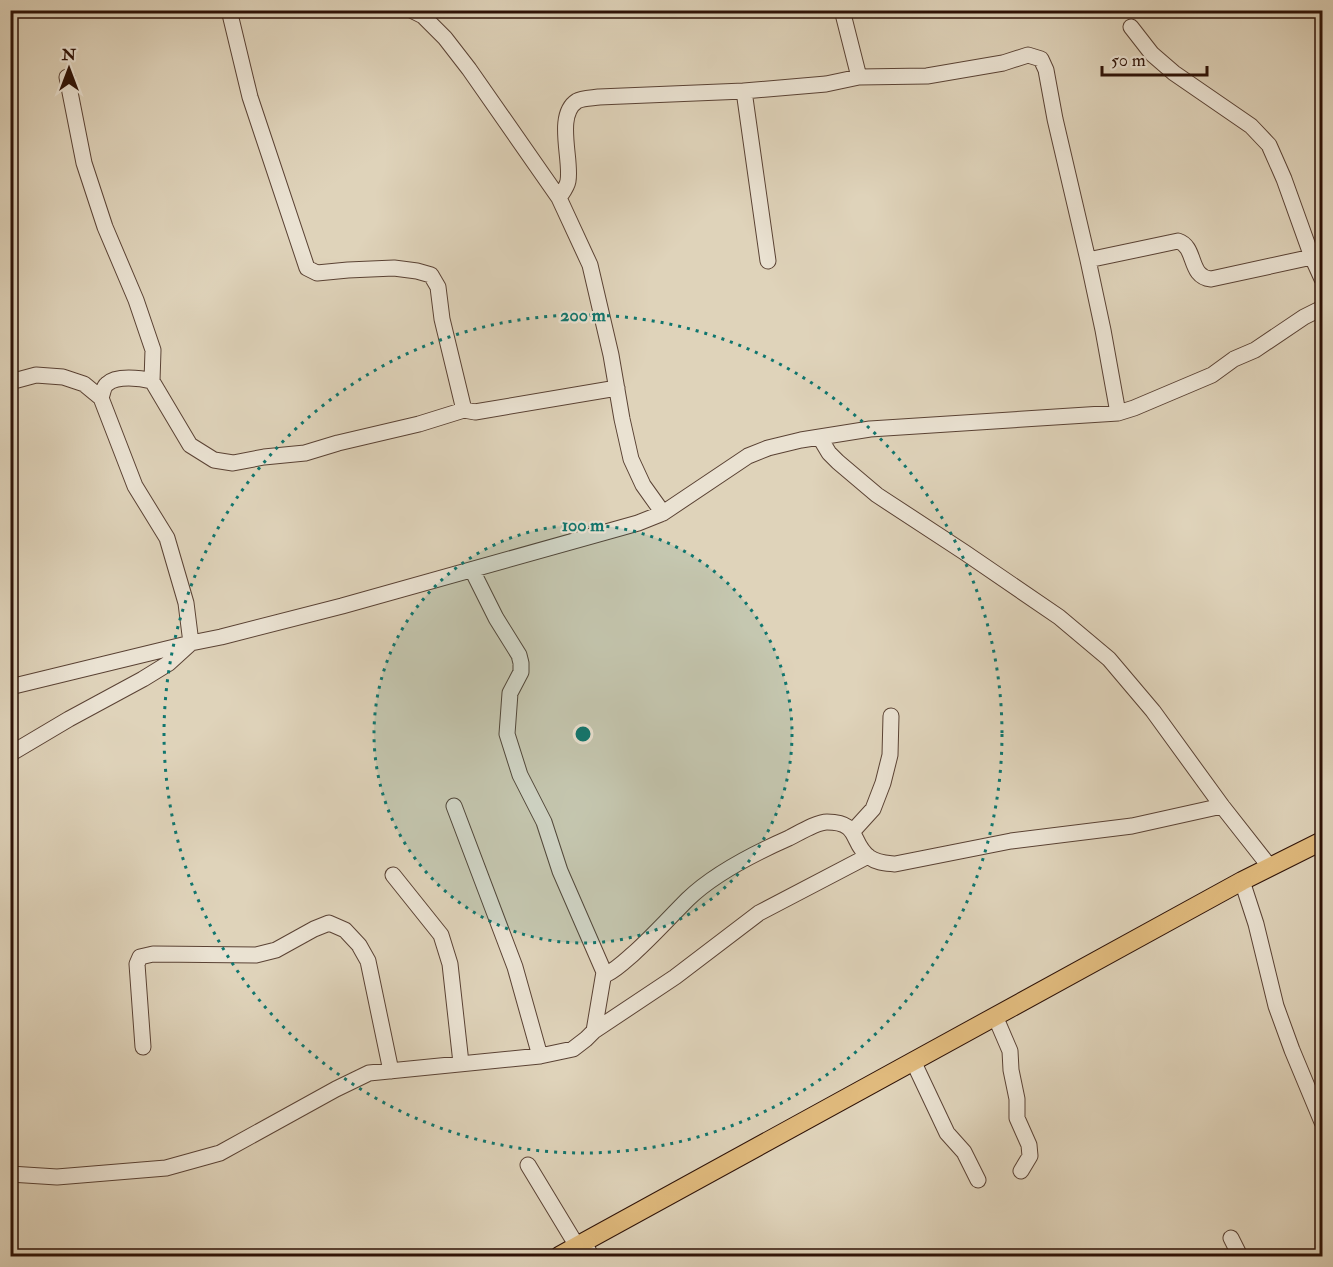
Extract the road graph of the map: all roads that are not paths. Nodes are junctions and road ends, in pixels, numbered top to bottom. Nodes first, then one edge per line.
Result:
1 (229, 10) edge
2 (411, 10) edge
3 (842, 10) edge
4 (1131, 27) dead end
5 (67, 77) dead end
6 (859, 77) junction
7 (744, 91) junction
8 (559, 198) junction
9 (1312, 257) junction
10 (1088, 260) junction
11 (768, 261) dead end
12 (1323, 279) edge
13 (1323, 308) edge
14 (152, 381) junction
15 (10, 382) edge
16 (617, 388) junction
17 (101, 398) junction
18 (464, 410) junction
19 (1118, 413) junction
20 (820, 438) junction
21 (663, 513) junction
22 (472, 570) junction
23 (190, 643) junction
24 (10, 687) edge
25 (891, 716) dead end
26 (10, 754) edge
27 (454, 806) dead end
28 (1222, 806) junction
29 (853, 831) junction
30 (1323, 841) edge
31 (868, 856) junction
32 (1270, 867) junction
33 (393, 875) dead end
34 (1242, 881) junction
35 (604, 972) junction
36 (995, 1016) junction
37 (594, 1031) junction
38 (142, 1047) dead end
39 (540, 1056) junction
40 (913, 1061) junction
41 (461, 1063) junction
42 (391, 1071) junction
43 (1322, 1122) edge
44 (528, 1165) dead end
45 (1021, 1172) dead end
46 (10, 1174) edge
47 (978, 1180) dead end
48 (1231, 1238) dead end
49 (584, 1248) edge
50 (559, 1257) edge
51 (1240, 1257) edge

1 - 18 street
2 - 8 street
3 - 6 street
4 - 9 street
5 - 14 street
6 - 7 street
6 - 10 street
7 - 8 street
7 - 11 street
8 - 16 street
9 - 10 street
9 - 12 street
10 - 19 street
13 - 19 street
14 - 17 street
14 - 18 street
15 - 17 street
16 - 18 street
16 - 21 street
17 - 23 street
19 - 20 street
20 - 21 street
20 - 28 street
21 - 22 street
22 - 23 street
22 - 35 street
23 - 24 street
23 - 26 street
25 - 29 street
27 - 39 street
28 - 31 street
28 - 32 street
29 - 31 street
29 - 35 street
30 - 32 main road
31 - 37 street
32 - 34 main road
33 - 41 street
34 - 36 main road
34 - 43 street
35 - 37 street
36 - 40 main road
36 - 45 street
37 - 39 street
38 - 42 street
39 - 41 street
40 - 47 street
40 - 49 main road
41 - 42 street
42 - 46 street
44 - 49 street
48 - 51 street
49 - 50 main road

